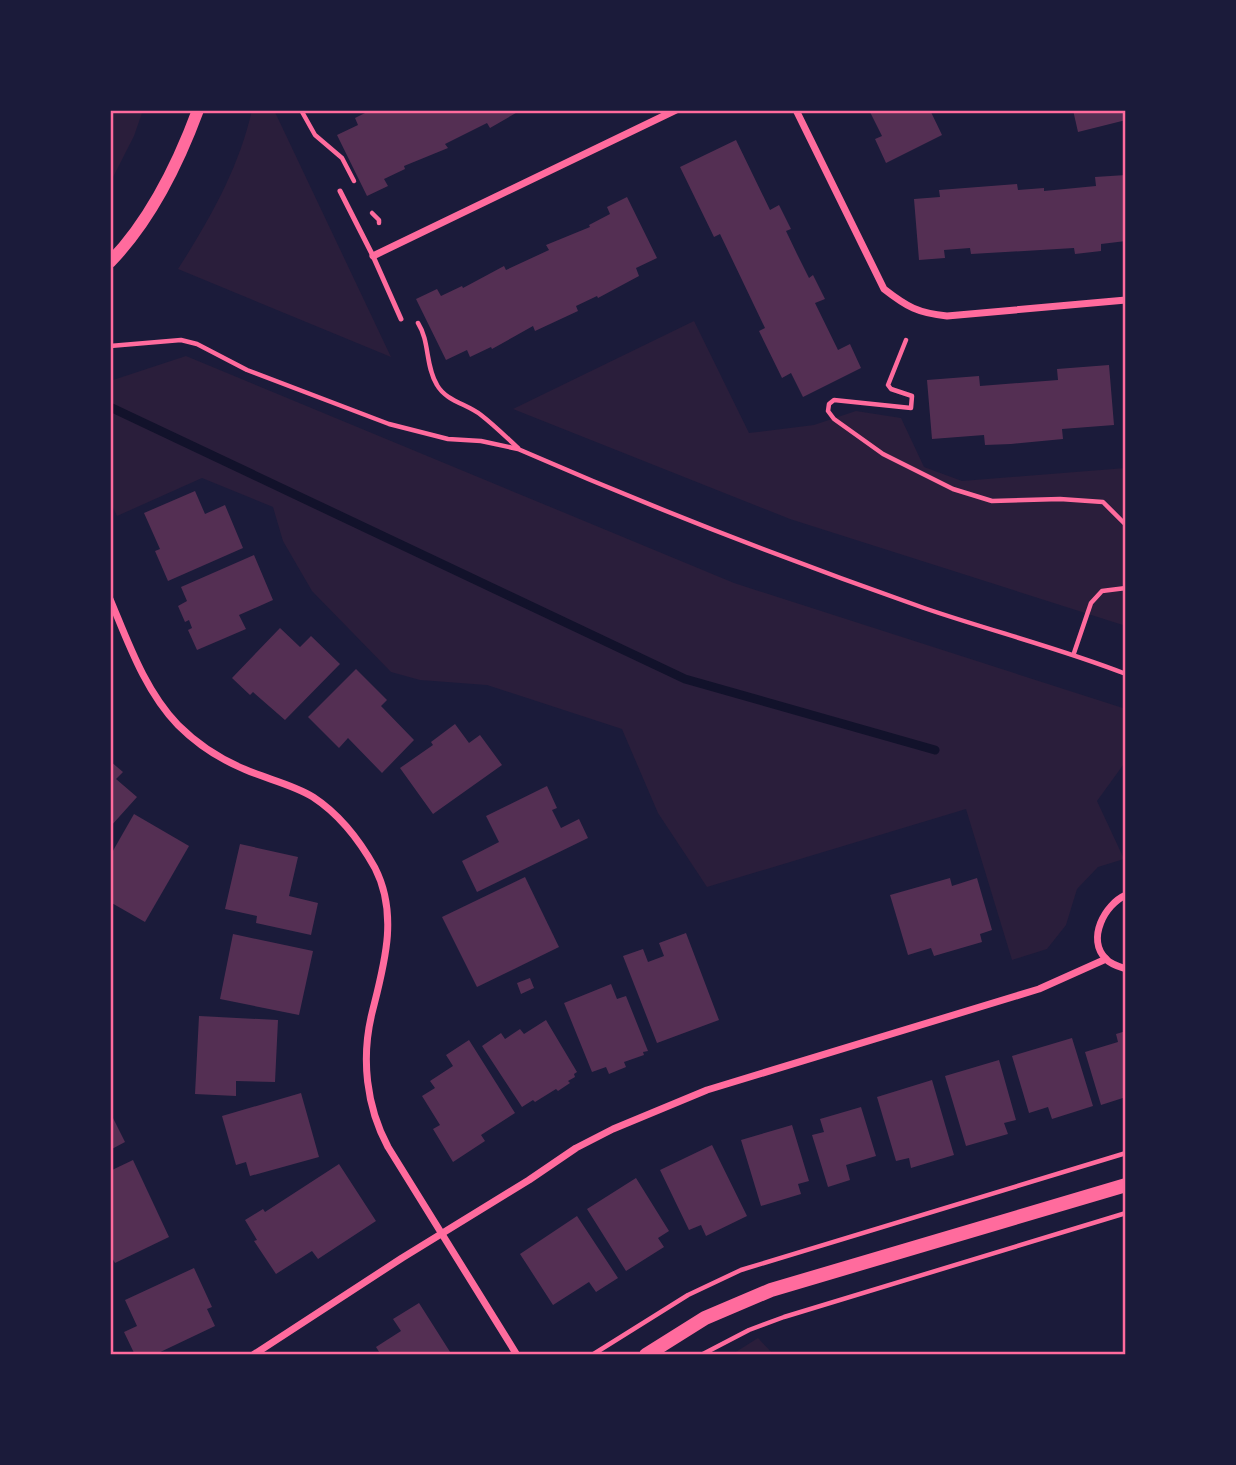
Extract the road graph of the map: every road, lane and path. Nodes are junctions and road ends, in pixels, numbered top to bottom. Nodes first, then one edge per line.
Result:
1 (198, 110) edge
2 (300, 110) edge
3 (676, 110) edge
4 (796, 110) edge
5 (355, 181) dead end
6 (340, 191) dead end
7 (368, 205) dead end
8 (379, 223) dead end
9 (373, 256) junction
10 (110, 262) edge
11 (1126, 300) edge
12 (401, 319) dead end
13 (418, 322) dead end
14 (906, 340) dead end
15 (110, 346) edge
16 (518, 449) junction
17 (1126, 525) edge
18 (1126, 588) edge
19 (110, 599) edge
20 (1074, 654) junction
21 (1126, 674) edge
22 (1126, 895) edge
23 (1106, 959) junction
24 (1126, 969) edge
25 (1126, 1185) edge
26 (1126, 1213) edge
27 (443, 1233) junction
28 (253, 1355) edge
29 (517, 1355) edge
30 (646, 1355) edge
31 (701, 1355) edge

1 - 10 street
2 - 5 path
3 - 9 street
4 - 11 street
6 - 9 lane
7 - 8 path
9 - 12 lane
13 - 16 path
14 - 17 path
15 - 16 path
16 - 20 path
18 - 20 path
19 - 27 street
20 - 21 path
22 - 23 street
23 - 24 street
23 - 27 street
25 - 30 main road
26 - 31 path
27 - 28 street
27 - 29 street

